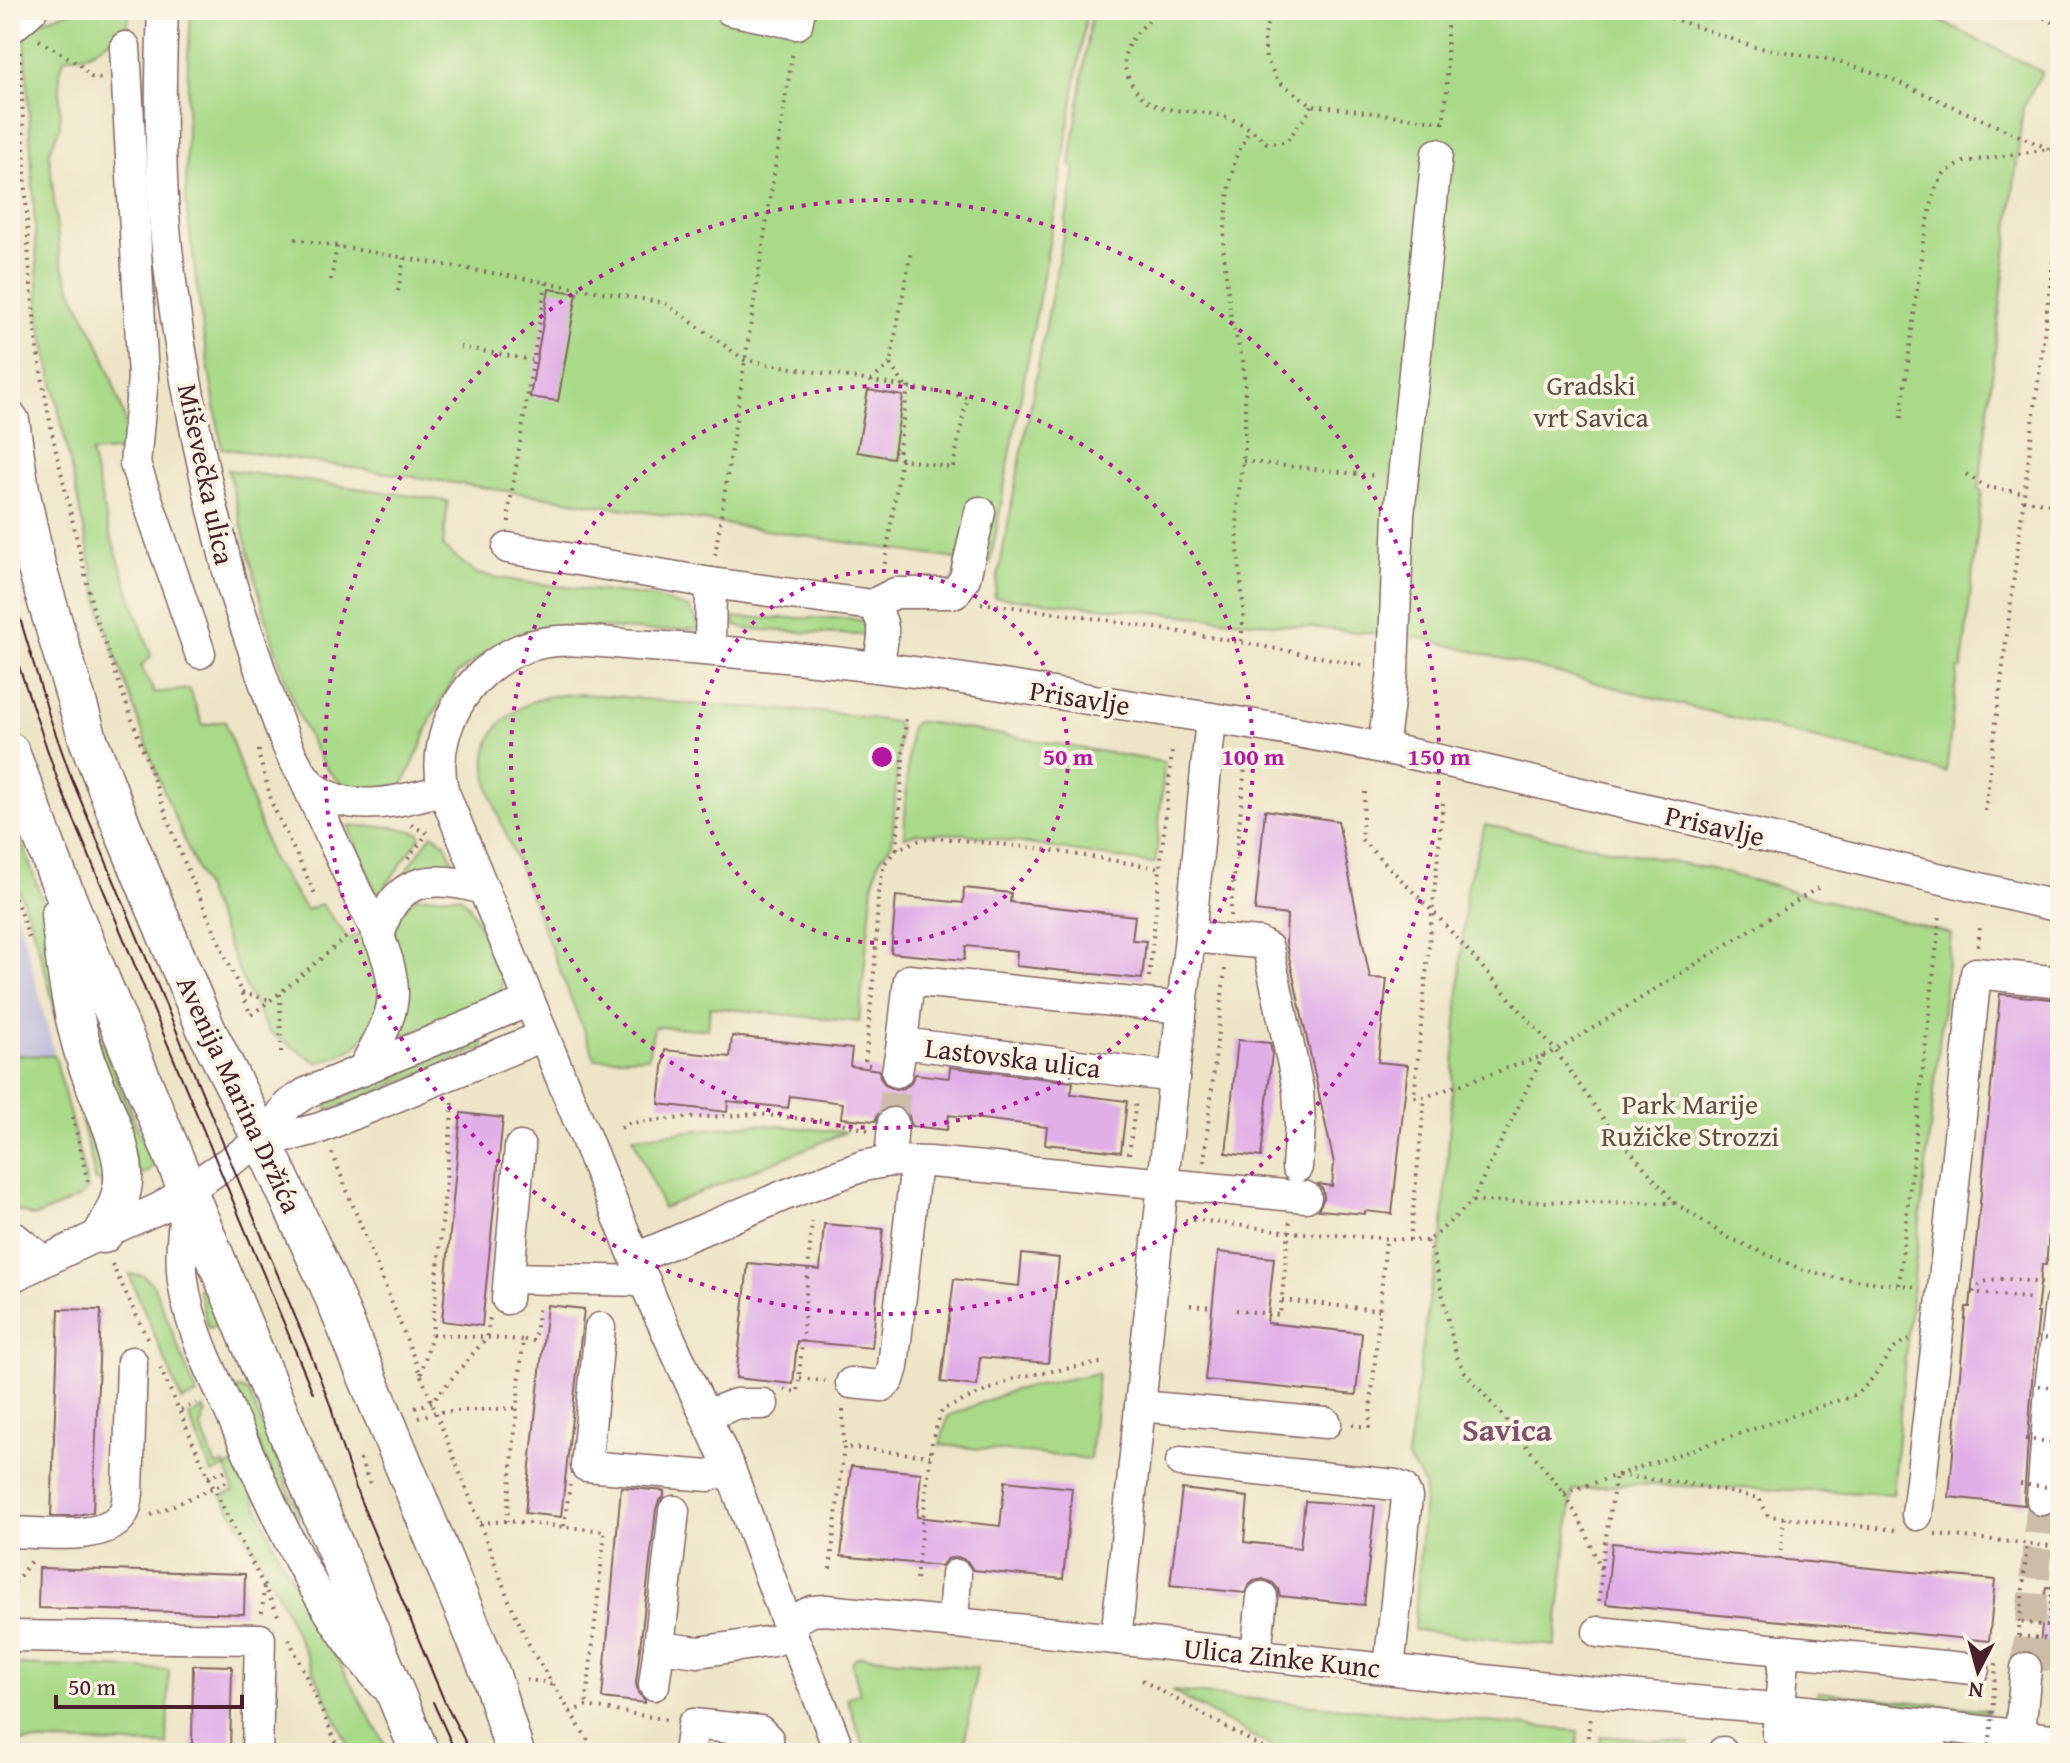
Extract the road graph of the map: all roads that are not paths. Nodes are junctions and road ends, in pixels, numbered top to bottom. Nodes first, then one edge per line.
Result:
1 (163, 10) edge
2 (730, 10) edge
3 (798, 17) edge
4 (125, 47) dead end
5 (1437, 154) road end
6 (10, 421) edge
7 (980, 512) dead end
8 (508, 548) road end
9 (711, 583) junction
10 (877, 602) junction
11 (710, 650) junction
12 (200, 653) dead end
13 (878, 666) junction
14 (1211, 718) junction
15 (1383, 748) junction
16 (10, 752) edge
17 (300, 771) junction
18 (443, 790) junction
19 (56, 872) junction
20 (483, 889) junction
21 (2060, 907) edge
22 (370, 933) junction
23 (1190, 937) junction
24 (2060, 982) edge
25 (529, 1001) junction
26 (1182, 1008) junction
27 (543, 1036) junction
28 (362, 1071) junction
29 (1174, 1077) junction
30 (881, 1127) tunnel mouth
31 (262, 1140) junction
32 (520, 1147) dead end
33 (903, 1161) junction
34 (1297, 1167) dead end
35 (1164, 1185) junction
36 (188, 1190) junction
37 (1306, 1197) dead end
38 (10, 1234) edge
39 (103, 1234) junction
40 (44, 1261) junction
41 (640, 1270) junction
42 (10, 1278) edge
43 (2047, 1295) edge
44 (600, 1328) dead end
45 (132, 1362) dead end
46 (2049, 1388) edge
47 (848, 1390) road end
48 (773, 1397) road end
49 (1140, 1406) junction
50 (706, 1415) junction
51 (1326, 1423) road end
52 (1181, 1462) dead end
53 (730, 1469) junction
54 (2042, 1497) tunnel mouth
55 (674, 1511) dead end
56 (1917, 1523) road end
57 (10, 1532) edge
58 (956, 1575) dead end
59 (1262, 1597) dead end
60 (953, 1623) junction
61 (790, 1629) junction
62 (1598, 1632) road end
63 (10, 1636) edge
64 (1116, 1639) junction
65 (659, 1647) junction
66 (1785, 1650) junction
67 (1256, 1654) junction
68 (1985, 1666) road end
69 (2026, 1668) tunnel mouth
70 (1389, 1669) junction
71 (507, 1677) junction
72 (654, 1685) dead end
73 (1778, 1731) edge
74 (2020, 1734) junction
75 (691, 1739) edge
76 (2060, 1740) edge
77 (257, 1753) edge
78 (420, 1753) edge
79 (515, 1753) edge
80 (540, 1753) edge
81 (769, 1753) edge
82 (840, 1753) edge
83 (1935, 1753) edge

1 - 17 street, Miševečka ulica
2 - 3 street
4 - 12 street
5 - 15 street
6 - 31 main road, Avenija Marina Držića
7 - 10 street
8 - 9 street
9 - 10 street
9 - 11 street
10 - 13 street
11 - 13 street, Prisavlje
11 - 18 street, Prisavlje
13 - 14 street, Prisavlje
14 - 15 street, Prisavlje
14 - 23 street
15 - 21 street, Prisavlje
16 - 19 main road
17 - 18 street, Miševečka ulica
17 - 22 street
18 - 20 street, Prisavlje
19 - 36 main road
19 - 39 main road
20 - 22 street
20 - 25 street, Prisavlje
22 - 28 street
23 - 26 street
23 - 34 street
24 - 56 street
25 - 27 street, Prisavlje
25 - 28 street
26 - 29 street
26 - 29 street, Lastovska ulica
27 - 31 street
27 - 41 street
28 - 31 street
29 - 35 street
30 - 33 street
31 - 36 street
31 - 71 main road, Avenija Marina Držića
32 - 41 street
33 - 35 street
33 - 41 street
33 - 47 street
35 - 37 street
35 - 49 street
36 - 39 street
36 - 78 main road
38 - 40 street
39 - 40 street
40 - 42 street
41 - 50 street
43 - 46 street
44 - 53 street
45 - 57 street
46 - 54 street
48 - 50 street
49 - 51 street
49 - 64 street
50 - 53 street
52 - 70 street
53 - 61 street
55 - 65 street
58 - 60 street
59 - 67 street
60 - 61 street, Ulica Zinke Kunc
60 - 64 street, Ulica Zinke Kunc
61 - 65 street, Ulica Zinke Kunc
61 - 82 street
62 - 66 street
63 - 77 street
64 - 67 street, Ulica Zinke Kunc
65 - 72 street
66 - 68 street
66 - 73 street
67 - 70 street, Ulica Zinke Kunc
69 - 74 street
70 - 73 street, Ulica Zinke Kunc
71 - 79 main road, Avenija Marina Držića
71 - 80 main road
73 - 74 street, Ulica Zinke Kunc
73 - 83 street
74 - 76 street, Ulica Zinke Kunc
75 - 81 street

